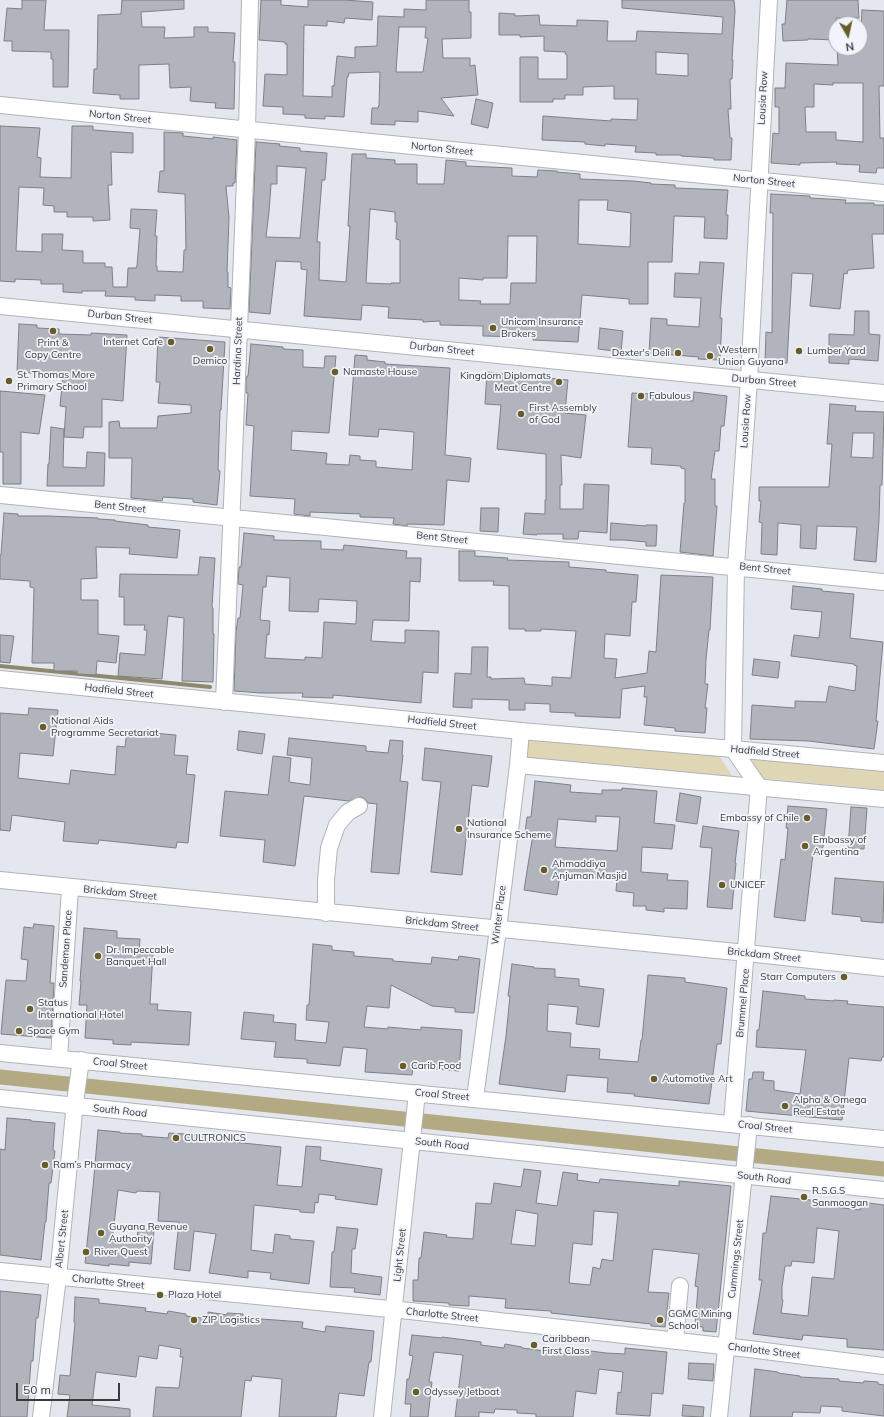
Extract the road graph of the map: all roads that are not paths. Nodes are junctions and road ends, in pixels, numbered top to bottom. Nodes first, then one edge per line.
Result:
1 (250, 0) edge
2 (769, 0) edge
3 (0, 105) edge
4 (247, 130) junction
5 (759, 181) junction
6 (884, 193) edge
7 (0, 306) edge
8 (239, 329) junction
9 (749, 380) junction
10 (884, 392) edge
11 (0, 495) edge
12 (232, 518) junction
13 (736, 566) junction
14 (884, 582) edge
15 (0, 679) edge
16 (224, 702) junction
17 (521, 731) junction
18 (733, 749) junction
19 (884, 763) edge
20 (518, 764) junction
21 (760, 787) junction
22 (884, 799) edge
23 (359, 806) dead end
24 (0, 880) edge
25 (70, 888) junction
26 (326, 913) junction
27 (498, 930) junction
28 (747, 953) junction
29 (884, 968) edge
30 (0, 1052) edge
31 (59, 1058) junction
32 (81, 1060) junction
33 (417, 1093) junction
34 (0, 1098) edge
35 (475, 1098) junction
36 (75, 1104) junction
37 (732, 1123) junction
38 (750, 1125) junction
39 (413, 1139) junction
40 (884, 1139) edge
41 (745, 1173) junction
42 (884, 1190) edge
43 (0, 1271) edge
44 (58, 1277) junction
45 (680, 1286) dead end
46 (394, 1309) junction
47 (675, 1341) junction
48 (726, 1346) junction
49 (884, 1366) edge
50 (41, 1417) edge
51 (382, 1417) edge
52 (719, 1417) edge

1 - 4 street, Hardina Street
2 - 5 street, Lousia Row
3 - 4 street, Norton Street
4 - 5 street, Norton Street
4 - 8 street, Hardina Street
5 - 6 street, Norton Street
5 - 9 street, Lousia Row
7 - 8 street, Durban Street
8 - 9 street, Durban Street
8 - 12 street, Hardina Street
9 - 10 street, Durban Street
9 - 13 street, Lousia Row
11 - 12 street, Bent Street
12 - 13 street, Bent Street
12 - 16 street, Hardina Street
13 - 14 street, Bent Street
13 - 18 street, Lousia Row
15 - 16 street, Hadfield Street
16 - 17 street, Hadfield Street
17 - 18 street, Hadfield Street
17 - 20 street, Winter Place
18 - 19 street, Hadfield Street
18 - 21 street
20 - 21 street
20 - 27 street, Winter Place
21 - 22 street
21 - 28 street, Brummel Place
23 - 26 street
24 - 25 street, Brickdam Street
25 - 26 street, Brickdam Street
25 - 31 street, Sandeman Place
26 - 27 street, Brickdam Street
27 - 28 street, Brickdam Street
27 - 35 street, Winter Place
28 - 29 street, Brickdam Street
28 - 37 street, Brummel Place
30 - 31 street, Croal Street
31 - 32 street, Croal Street
32 - 33 street, Croal Street
32 - 36 street, Albert Street
33 - 35 street, Croal Street
33 - 39 street, Light Street
34 - 36 street, South Road
35 - 37 street, Croal Street
36 - 39 street, South Road
36 - 44 street, Albert Street
37 - 38 street, Croal Street
38 - 40 street, Croal Street
38 - 41 street, Cummings Street
39 - 41 street, South Road
39 - 46 street, Light Street
41 - 42 street, South Road
41 - 48 street, Cummings Street
43 - 44 street, Charlotte Street
44 - 46 street, Charlotte Street
44 - 50 street, Albert Street
45 - 47 street
46 - 47 street, Charlotte Street
46 - 51 street, Light Street
47 - 48 street, Charlotte Street
48 - 49 street, Charlotte Street
48 - 52 street, Cummings Street

